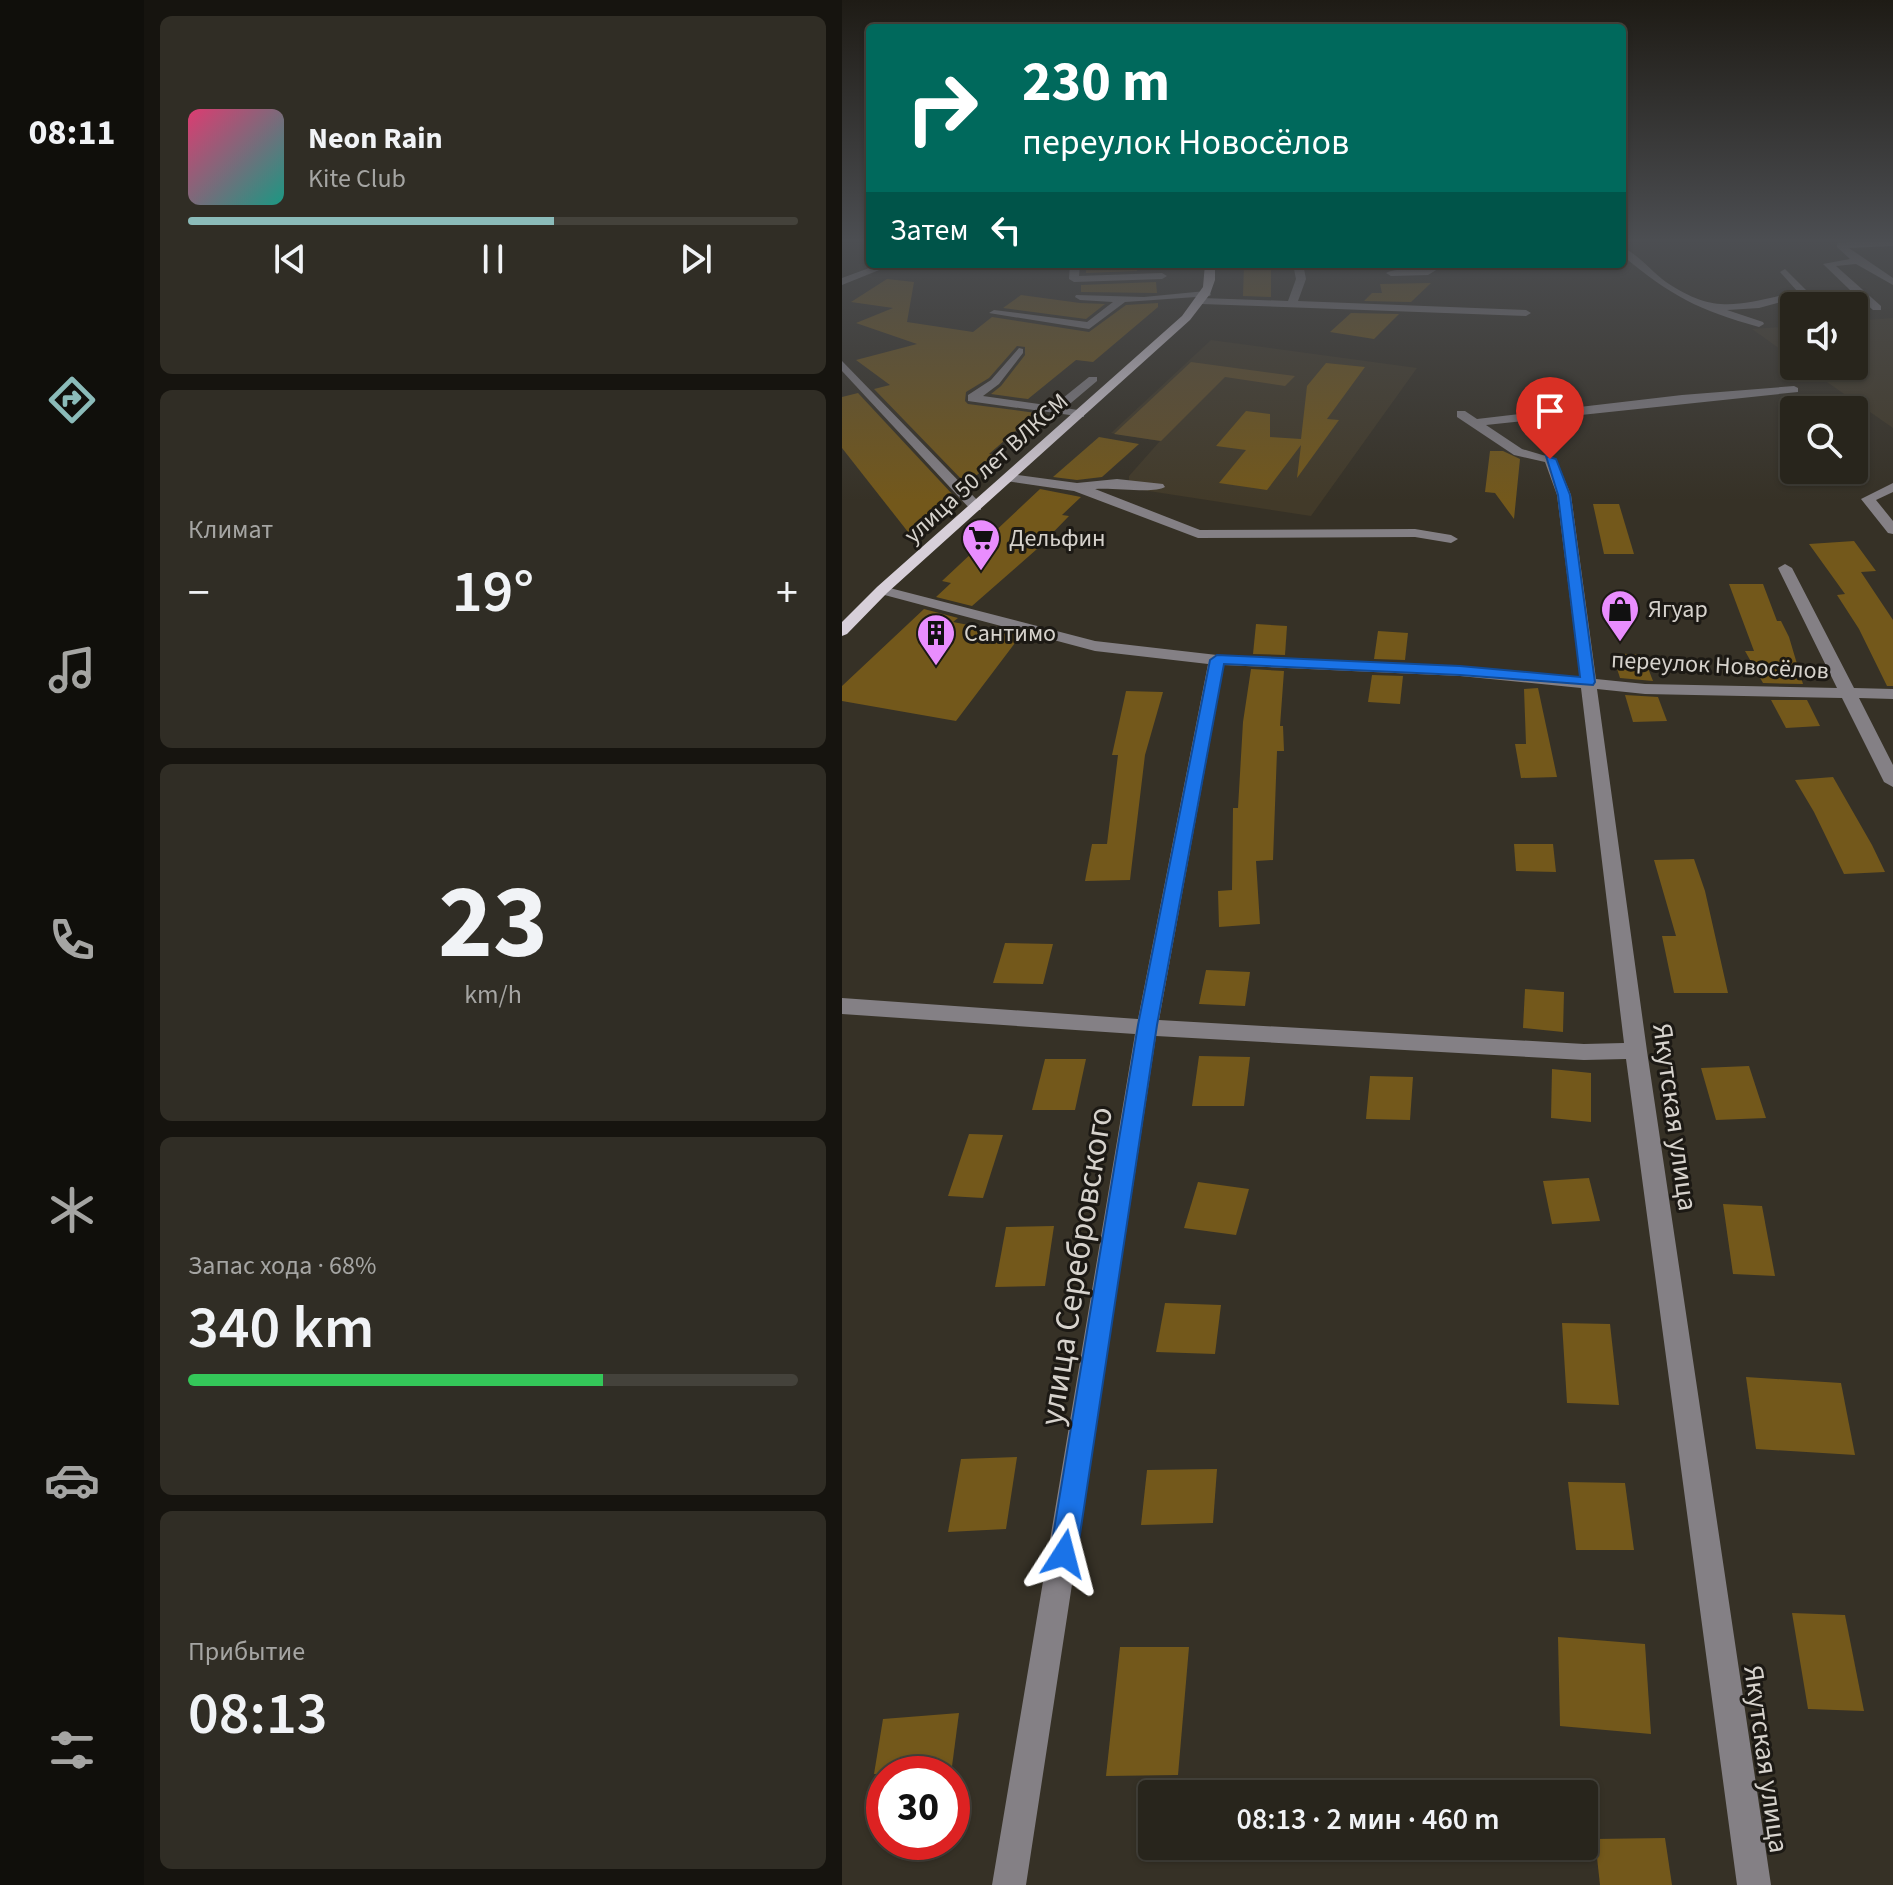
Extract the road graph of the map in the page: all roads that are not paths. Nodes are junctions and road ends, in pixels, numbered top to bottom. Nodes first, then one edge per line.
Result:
1 (1174, 326) edge
2 (1019, 351) dead end
3 (842, 364) edge
4 (1093, 379) dead end
5 (1794, 390) dead end
6 (1057, 409) junction
7 (1080, 414) junction
8 (1011, 478) junction
9 (1077, 487) junction
10 (1158, 487) dead end
11 (1893, 487) edge
12 (976, 507) junction
13 (1893, 530) edge
14 (1451, 539) dead end
15 (1785, 568) dead end
16 (882, 590) junction
17 (842, 631) edge
18 (1217, 660) junction
19 (1588, 682) junction
20 (1893, 694) edge
21 (1848, 695) junction
22 (1893, 782) edge
23 (842, 1006) edge
24 (1147, 1025) junction
25 (1636, 1051) junction
26 (1009, 1885) edge
27 (1754, 1885) edge

1 - 7 main road, улица 50 лет ВЛКСМ
2 - 6 street
3 - 12 street
4 - 6 street
5 - 19 street, Якутская улица
6 - 7 street
7 - 8 main road, улица 50 лет ВЛКСМ
8 - 9 street
8 - 12 main road, улица 50 лет ВЛКСМ
9 - 10 street
9 - 14 street
11 - 13 street
12 - 16 main road, улица 50 лет ВЛКСМ
15 - 21 street
16 - 17 main road, улица 50 лет ВЛКСМ
16 - 18 street, переулок Новосёлов
18 - 19 street, переулок Новосёлов
18 - 24 street, улица Серебровского
19 - 21 street, переулок Новосёлов
19 - 25 street, Якутская улица
20 - 21 street, переулок Новосёлов
21 - 22 street
23 - 24 street
24 - 25 street
24 - 26 street, улица Серебровского
25 - 27 street, Якутская улица

